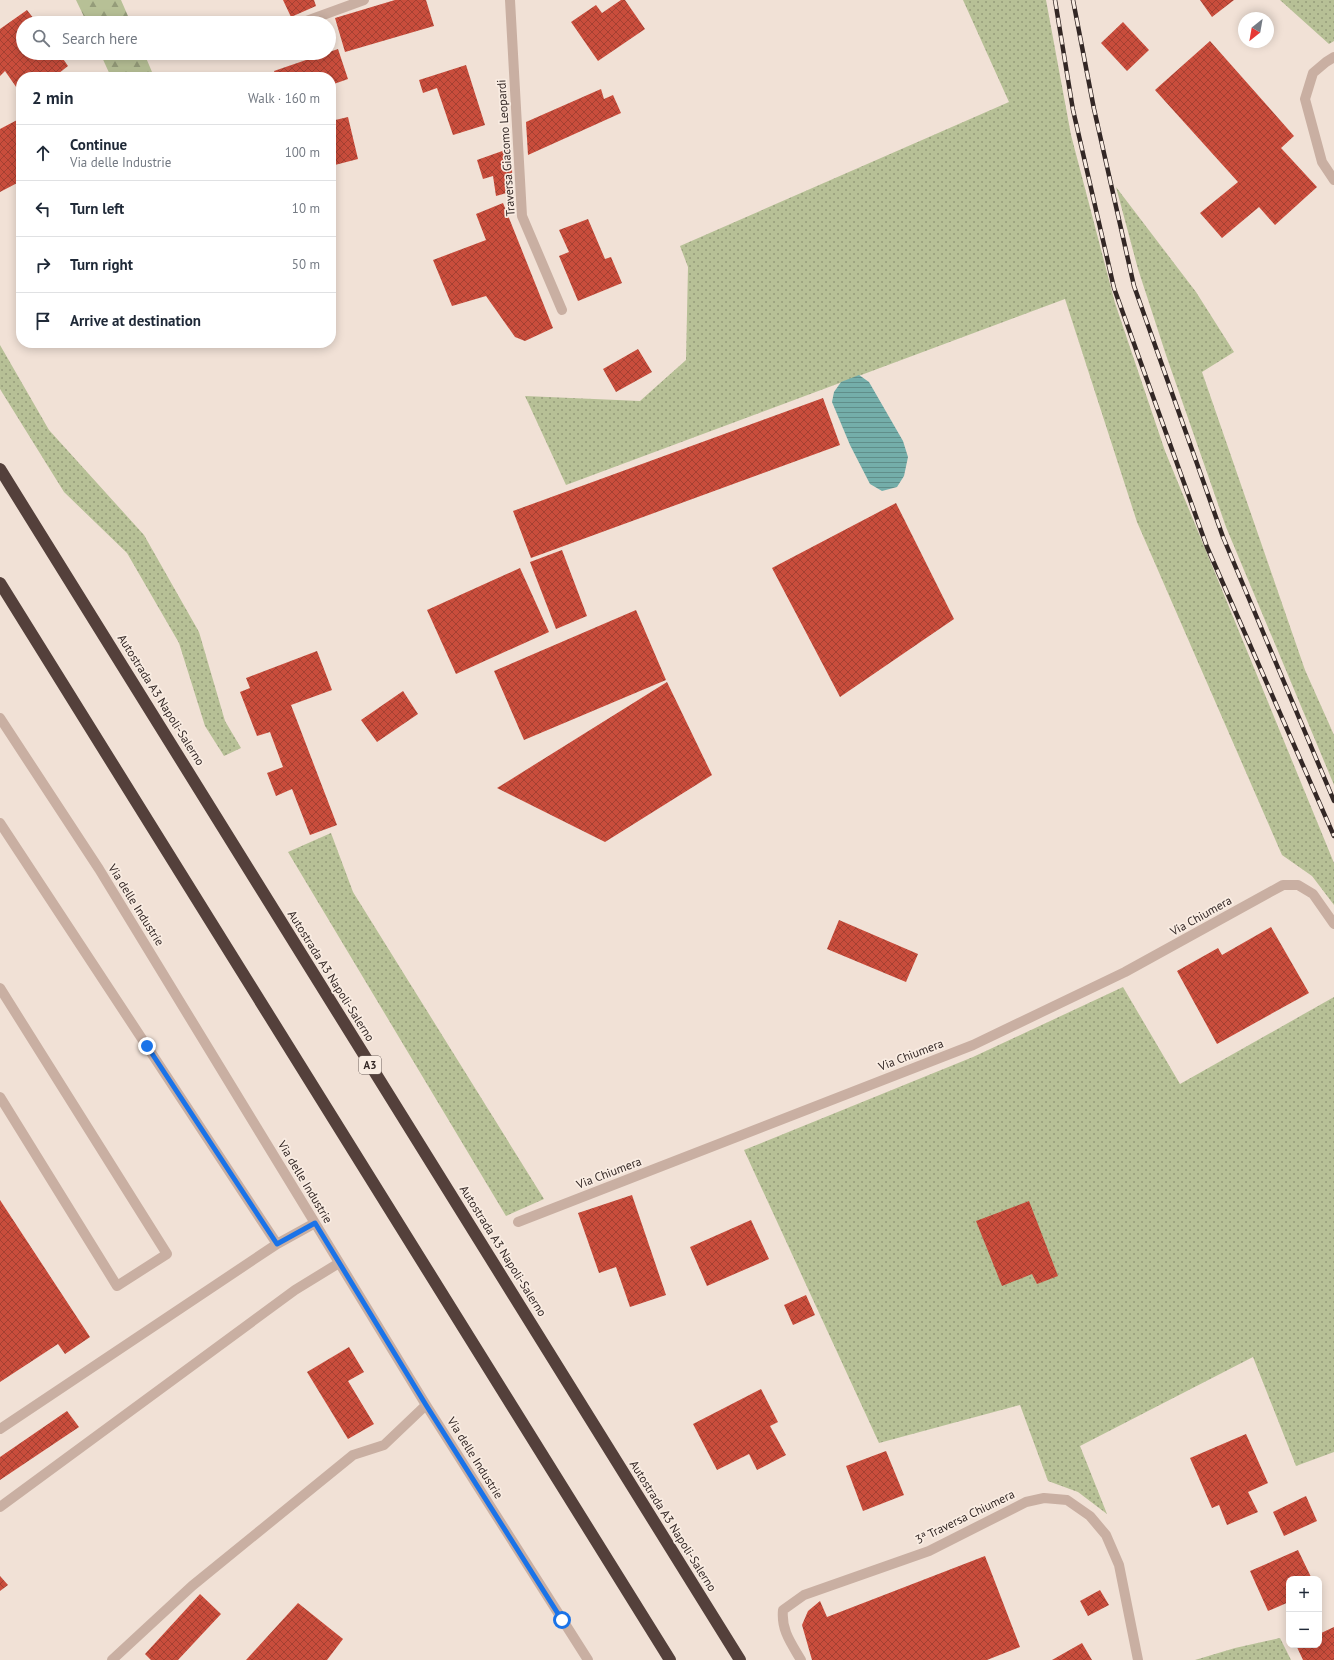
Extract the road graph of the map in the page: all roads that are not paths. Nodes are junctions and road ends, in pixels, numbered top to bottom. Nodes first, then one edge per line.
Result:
1 (364, 0) edge
2 (510, 0) edge
3 (320, 16) edge
4 (1334, 57) edge
5 (1334, 180) edge
6 (562, 310) dead end
7 (0, 469) edge
8 (0, 583) edge
9 (0, 718) edge
10 (0, 823) edge
11 (1334, 924) edge
12 (0, 988) edge
13 (0, 1097) edge
14 (518, 1222) dead end
15 (315, 1223) junction
16 (277, 1244) junction
17 (339, 1263) junction
18 (426, 1405) junction
19 (0, 1429) edge
20 (0, 1507) edge
21 (112, 1660) edge
22 (588, 1660) edge
23 (670, 1660) edge
24 (740, 1660) edge
25 (801, 1660) edge
26 (1138, 1660) edge

1 - 3 street
2 - 6 street, Traversa Giacomo Leopardi
4 - 5 street
7 - 24 highway, Autostrada A3 Napoli-Salerno / A3
8 - 23 highway
9 - 15 street, Via delle Industrie
10 - 16 street
11 - 14 street, Via Chiumera
12 - 13 street
15 - 16 street
15 - 17 street, Via delle Industrie
16 - 19 street
17 - 18 street, Via delle Industrie
17 - 20 street
18 - 21 street
18 - 22 street, Via delle Industrie
25 - 26 street, 3ª Traversa Chiumera

